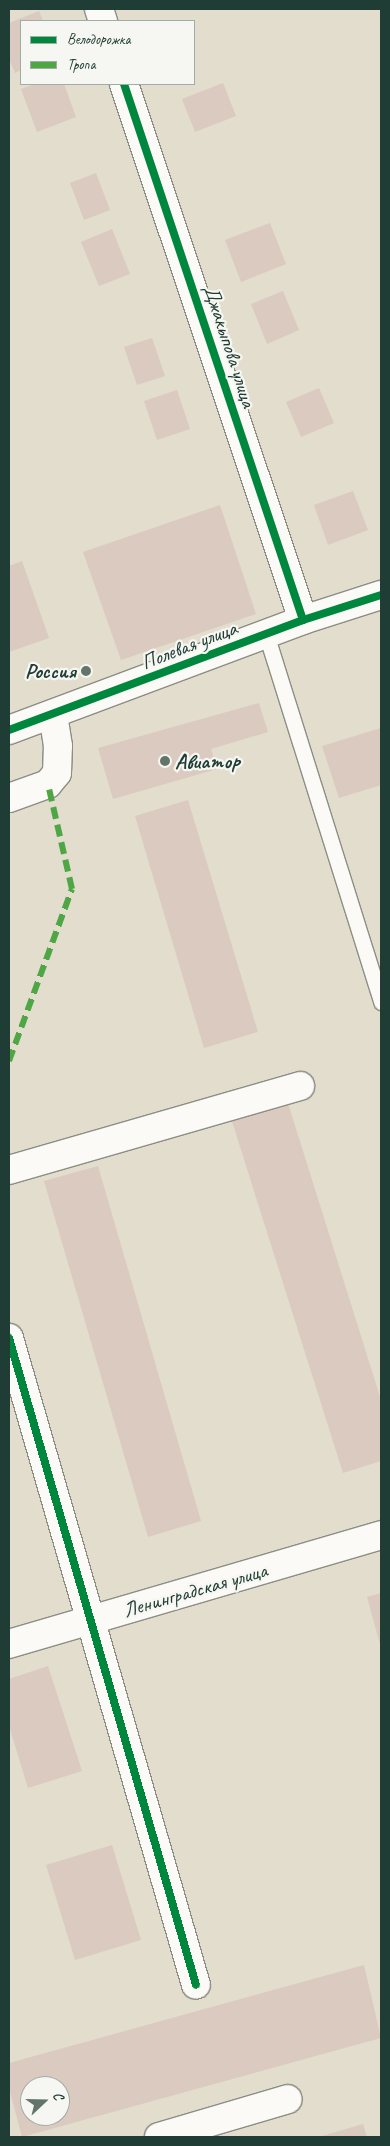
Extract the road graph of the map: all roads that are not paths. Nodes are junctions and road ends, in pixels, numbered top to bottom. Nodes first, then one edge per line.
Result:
1 (124, 85) edge
2 (381, 595) edge
3 (303, 620) junction
4 (266, 634) junction
5 (53, 715) junction
6 (10, 724) edge
7 (9, 798) edge
8 (381, 1002) edge
9 (300, 1086) dead end
10 (9, 1170) edge
11 (9, 1338) edge
12 (381, 1535) edge
13 (90, 1620) junction
14 (9, 1644) edge
15 (196, 1985) dead end
16 (288, 2099) dead end
17 (159, 2137) edge

1 - 3 street, Джакыпова улица
2 - 3 street, Полевая улица
3 - 4 street, Полевая улица
4 - 5 street, Полевая улица
4 - 8 lane
5 - 6 street, Полевая улица
5 - 7 street
9 - 10 street
11 - 13 street
12 - 13 street, Ленинградская улица
13 - 14 street, Ленинградская улица
13 - 15 street
16 - 17 street

